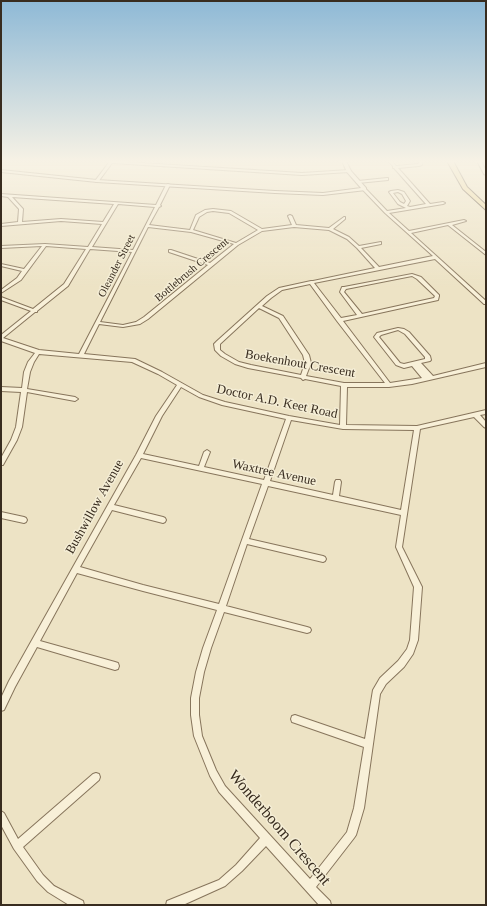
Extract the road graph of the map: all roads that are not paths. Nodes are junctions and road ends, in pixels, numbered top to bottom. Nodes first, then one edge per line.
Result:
1 (16, 203) edge
2 (117, 203) edge
3 (121, 203) edge
4 (378, 203) edge
5 (400, 203) edge
6 (439, 203) edge
7 (428, 204) joint
8 (159, 206) joint
9 (408, 206) junction
10 (386, 212) junction
11 (290, 216) dead end
12 (344, 218) dead end
13 (464, 221) dead end
14 (20, 223) junction
15 (104, 223) junction
16 (449, 224) junction
17 (1, 226) edge
18 (147, 226) junction
19 (294, 226) junction
20 (330, 229) junction
21 (261, 230) junction
22 (191, 231) junction
23 (408, 232) junction
24 (380, 243) dead end
25 (237, 244) junction
26 (45, 245) junction
27 (1, 247) edge
28 (358, 247) junction
29 (89, 248) junction
30 (134, 251) junction
31 (170, 251) dead end
32 (486, 254) edge
33 (436, 258) junction
34 (1, 265) edge
35 (211, 265) junction
36 (378, 269) junction
37 (26, 271) junction
38 (311, 282) junction
39 (1, 292) edge
40 (1, 298) edge
41 (485, 302) edge
42 (259, 306) junction
43 (35, 311) junction
44 (360, 315) junction
45 (339, 320) junction
46 (99, 323) junction
47 (1, 338) edge
48 (38, 352) junction
49 (81, 355) junction
50 (416, 363) junction
51 (486, 365) edge
52 (303, 378) junction
53 (429, 378) junction
54 (180, 384) junction
55 (389, 385) junction
56 (344, 386) junction
57 (1, 389) edge
58 (24, 390) junction
59 (74, 399) dead end
60 (486, 412) edge
61 (476, 415) junction
62 (289, 418) junction
63 (486, 426) edge
64 (343, 427) junction
65 (417, 428) junction
66 (207, 452) dead end
67 (139, 455) junction
68 (1, 463) edge
69 (201, 468) junction
70 (338, 482) dead end
71 (266, 483) junction
72 (336, 498) junction
73 (110, 507) junction
74 (404, 513) junction
75 (1, 515) edge
76 (24, 520) dead end
77 (163, 520) dead end
78 (246, 541) junction
79 (323, 559) dead end
80 (75, 569) junction
81 (222, 608) junction
82 (307, 630) dead end
83 (35, 643) junction
84 (115, 666) dead end
85 (1, 707) edge
86 (295, 719) dead end
87 (368, 744) junction
88 (96, 777) dead end
89 (1, 816) edge
90 (266, 839) junction
91 (17, 846) junction
92 (310, 887) junction
93 (79, 905) edge
94 (171, 905) edge
95 (326, 905) edge

1 - 14 street
2 - 15 street
3 - 8 street
4 - 10 street
5 - 9 street
6 - 7 street
7 - 9 street
8 - 18 street, Oleander Street
9 - 10 street
10 - 23 street
11 - 19 street
12 - 20 street
13 - 16 street
14 - 15 street
14 - 17 street
15 - 29 street
16 - 23 street
16 - 32 street
18 - 22 street
18 - 30 street, Oleander Street
19 - 20 street, Bottlebrush Crescent
19 - 21 street, Bottlebrush Crescent
20 - 28 street, Bottlebrush Crescent
21 - 22 street
21 - 25 street, Bottlebrush Crescent
22 - 25 street
23 - 33 street
24 - 28 street
25 - 35 street, Bottlebrush Crescent
26 - 27 street
26 - 29 street
26 - 37 street
28 - 36 street, Bottlebrush Crescent
29 - 30 street
29 - 43 street
30 - 46 street, Oleander Street
31 - 35 street
33 - 36 street, Boekenhout Crescent
33 - 41 street
34 - 37 street
35 - 46 street, Bottlebrush Crescent
36 - 38 street, Boekenhout Crescent
37 - 39 street
38 - 42 street, Boekenhout Crescent
38 - 45 street
40 - 43 street
42 - 52 street
42 - 52 street, Boekenhout Crescent
43 - 47 street
44 - 44 street
44 - 45 street
45 - 55 street
46 - 49 street, Oleander Street
47 - 48 street, Doctor A.D. Keet Road
48 - 49 street, Doctor A.D. Keet Road
48 - 58 street
49 - 54 street, Doctor A.D. Keet Road
50 - 50 street
50 - 53 street
51 - 53 street, Boekenhout Crescent
52 - 56 street, Boekenhout Crescent
53 - 55 street, Boekenhout Crescent
54 - 62 street, Doctor A.D. Keet Road
54 - 67 street, Bushwillow Avenue
55 - 56 street, Boekenhout Crescent
56 - 64 street
57 - 58 street
58 - 59 street
58 - 68 street
60 - 61 street, Doctor A.D. Keet Road
61 - 63 street
61 - 65 street, Doctor A.D. Keet Road
62 - 64 street, Doctor A.D. Keet Road
62 - 71 street, Wonderboom Crescent
64 - 65 street, Doctor A.D. Keet Road
65 - 74 street
66 - 69 street
67 - 69 street, Waxtree Avenue
67 - 73 street, Bushwillow Avenue
69 - 71 street, Waxtree Avenue
70 - 72 street
71 - 72 street, Waxtree Avenue
71 - 78 street, Wonderboom Crescent
72 - 74 street, Waxtree Avenue
73 - 77 street
73 - 80 street, Bushwillow Avenue
74 - 87 street
75 - 76 street
78 - 79 street
78 - 81 street, Wonderboom Crescent
80 - 81 street
80 - 83 street, Bushwillow Avenue
81 - 82 street
81 - 90 street, Wonderboom Crescent
83 - 84 street
83 - 85 street, Bushwillow Avenue
86 - 87 street
87 - 92 street
88 - 91 street
89 - 91 street
90 - 92 street, Wonderboom Crescent
90 - 94 street
91 - 93 street
92 - 95 street, Wonderboom Crescent

